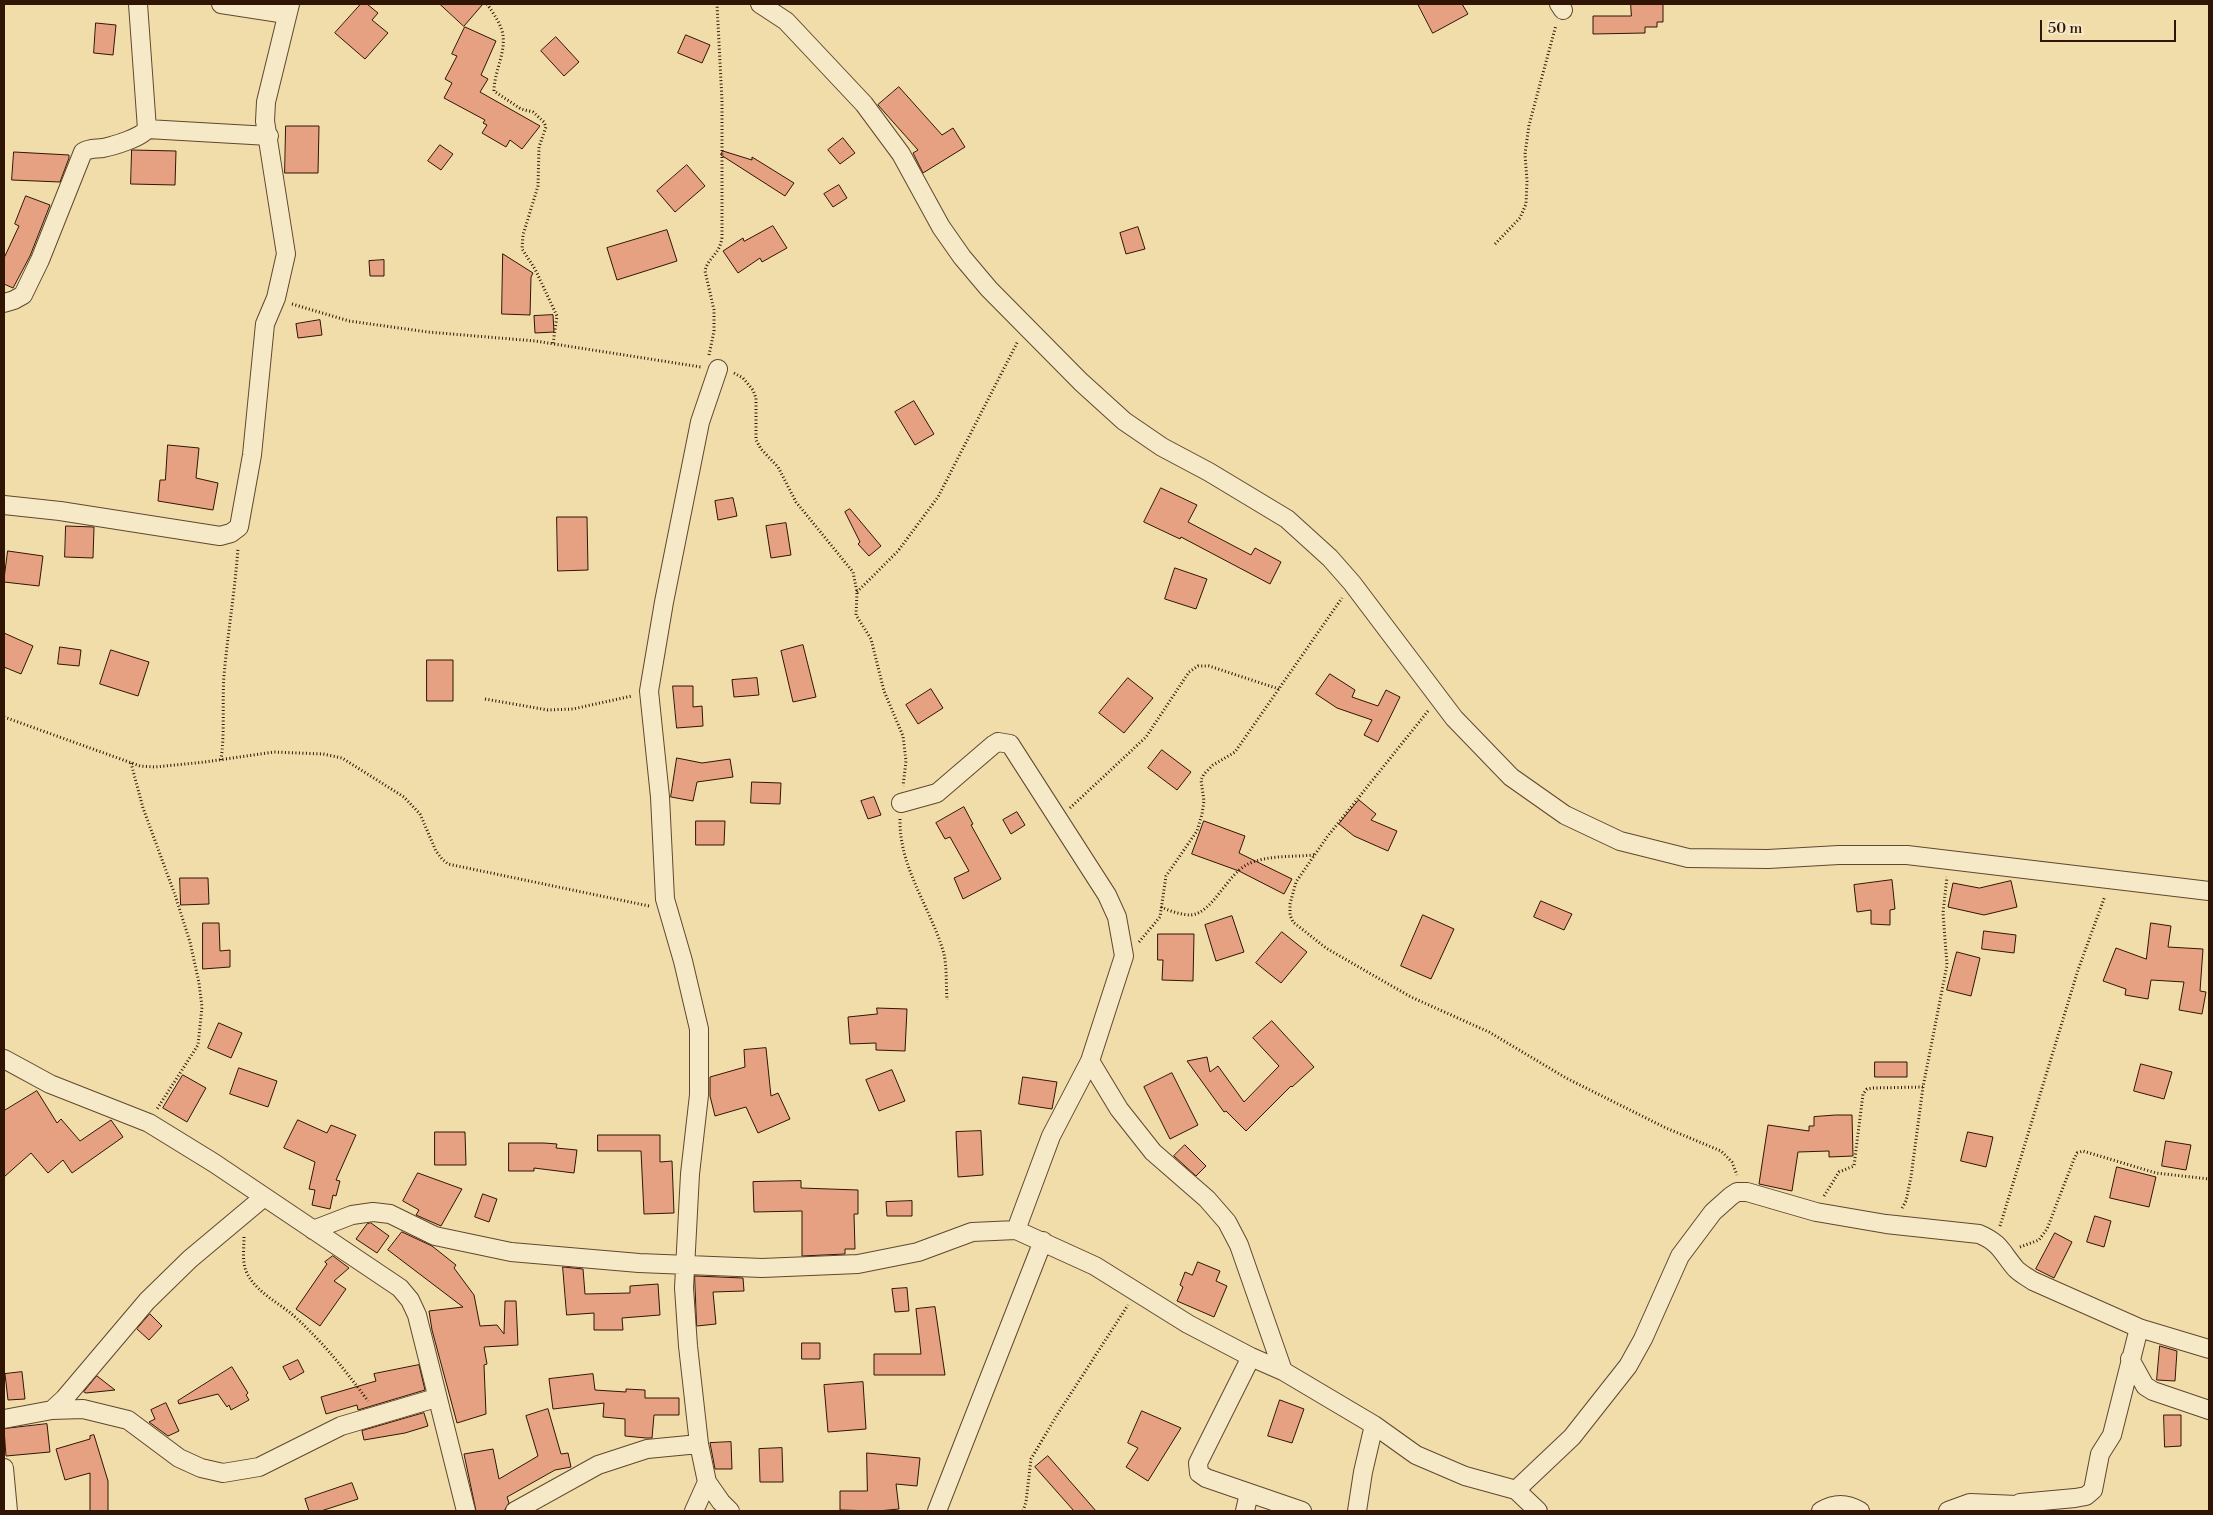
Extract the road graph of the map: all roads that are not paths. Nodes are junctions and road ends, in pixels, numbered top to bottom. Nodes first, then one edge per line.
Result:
1 (138, 4) edge
2 (221, 4) edge
3 (760, 4) edge
4 (288, 9) edge
5 (147, 129) junction
6 (269, 136) junction
7 (4, 303) edge
8 (712, 368) road end
9 (4, 505) edge
10 (901, 803) road end
11 (2209, 891) edge
12 (4, 1059) edge
13 (1090, 1061) junction
14 (264, 1197) junction
15 (313, 1230) junction
16 (1016, 1230) junction
17 (1043, 1241) junction
18 (685, 1264) junction
19 (2139, 1328) junction
20 (2209, 1349) edge
21 (1251, 1358) junction
22 (2130, 1359) junction
23 (1283, 1371) junction
24 (436, 1398) junction
25 (52, 1410) junction
26 (2209, 1410) edge
27 (4, 1419) edge
28 (1374, 1425) junction
29 (700, 1444) junction
30 (4, 1468) edge
31 (707, 1482) junction
32 (1516, 1490) junction
33 (1249, 1493) junction
34 (2013, 1508) edge
35 (8, 1511) edge
36 (466, 1511) edge
37 (515, 1511) edge
38 (694, 1511) edge
39 (730, 1511) edge
40 (937, 1511) edge
41 (1245, 1511) edge
42 (1302, 1511) edge
43 (1357, 1511) edge
44 (1538, 1511) edge
45 (1821, 1511) edge
46 (1860, 1511) edge
47 (1948, 1511) edge

1 - 5 street
2 - 4 street
3 - 11 street
4 - 6 street
5 - 6 street
5 - 7 street
6 - 9 street
8 - 18 street
10 - 13 street
12 - 14 street
13 - 16 street
13 - 23 street
14 - 15 street
14 - 25 street
15 - 18 street
15 - 24 street
16 - 17 street
16 - 18 street
17 - 21 street
17 - 40 street
18 - 29 street
19 - 20 street
19 - 22 street
19 - 32 street
21 - 23 street
21 - 33 street
22 - 26 street
22 - 34 street
23 - 28 street
24 - 25 street
24 - 36 street
25 - 27 street
28 - 32 street
28 - 43 street
29 - 31 street
29 - 37 street
30 - 35 street
31 - 38 street
31 - 39 street
32 - 44 street
33 - 41 street
33 - 42 street
34 - 47 street
45 - 46 street

